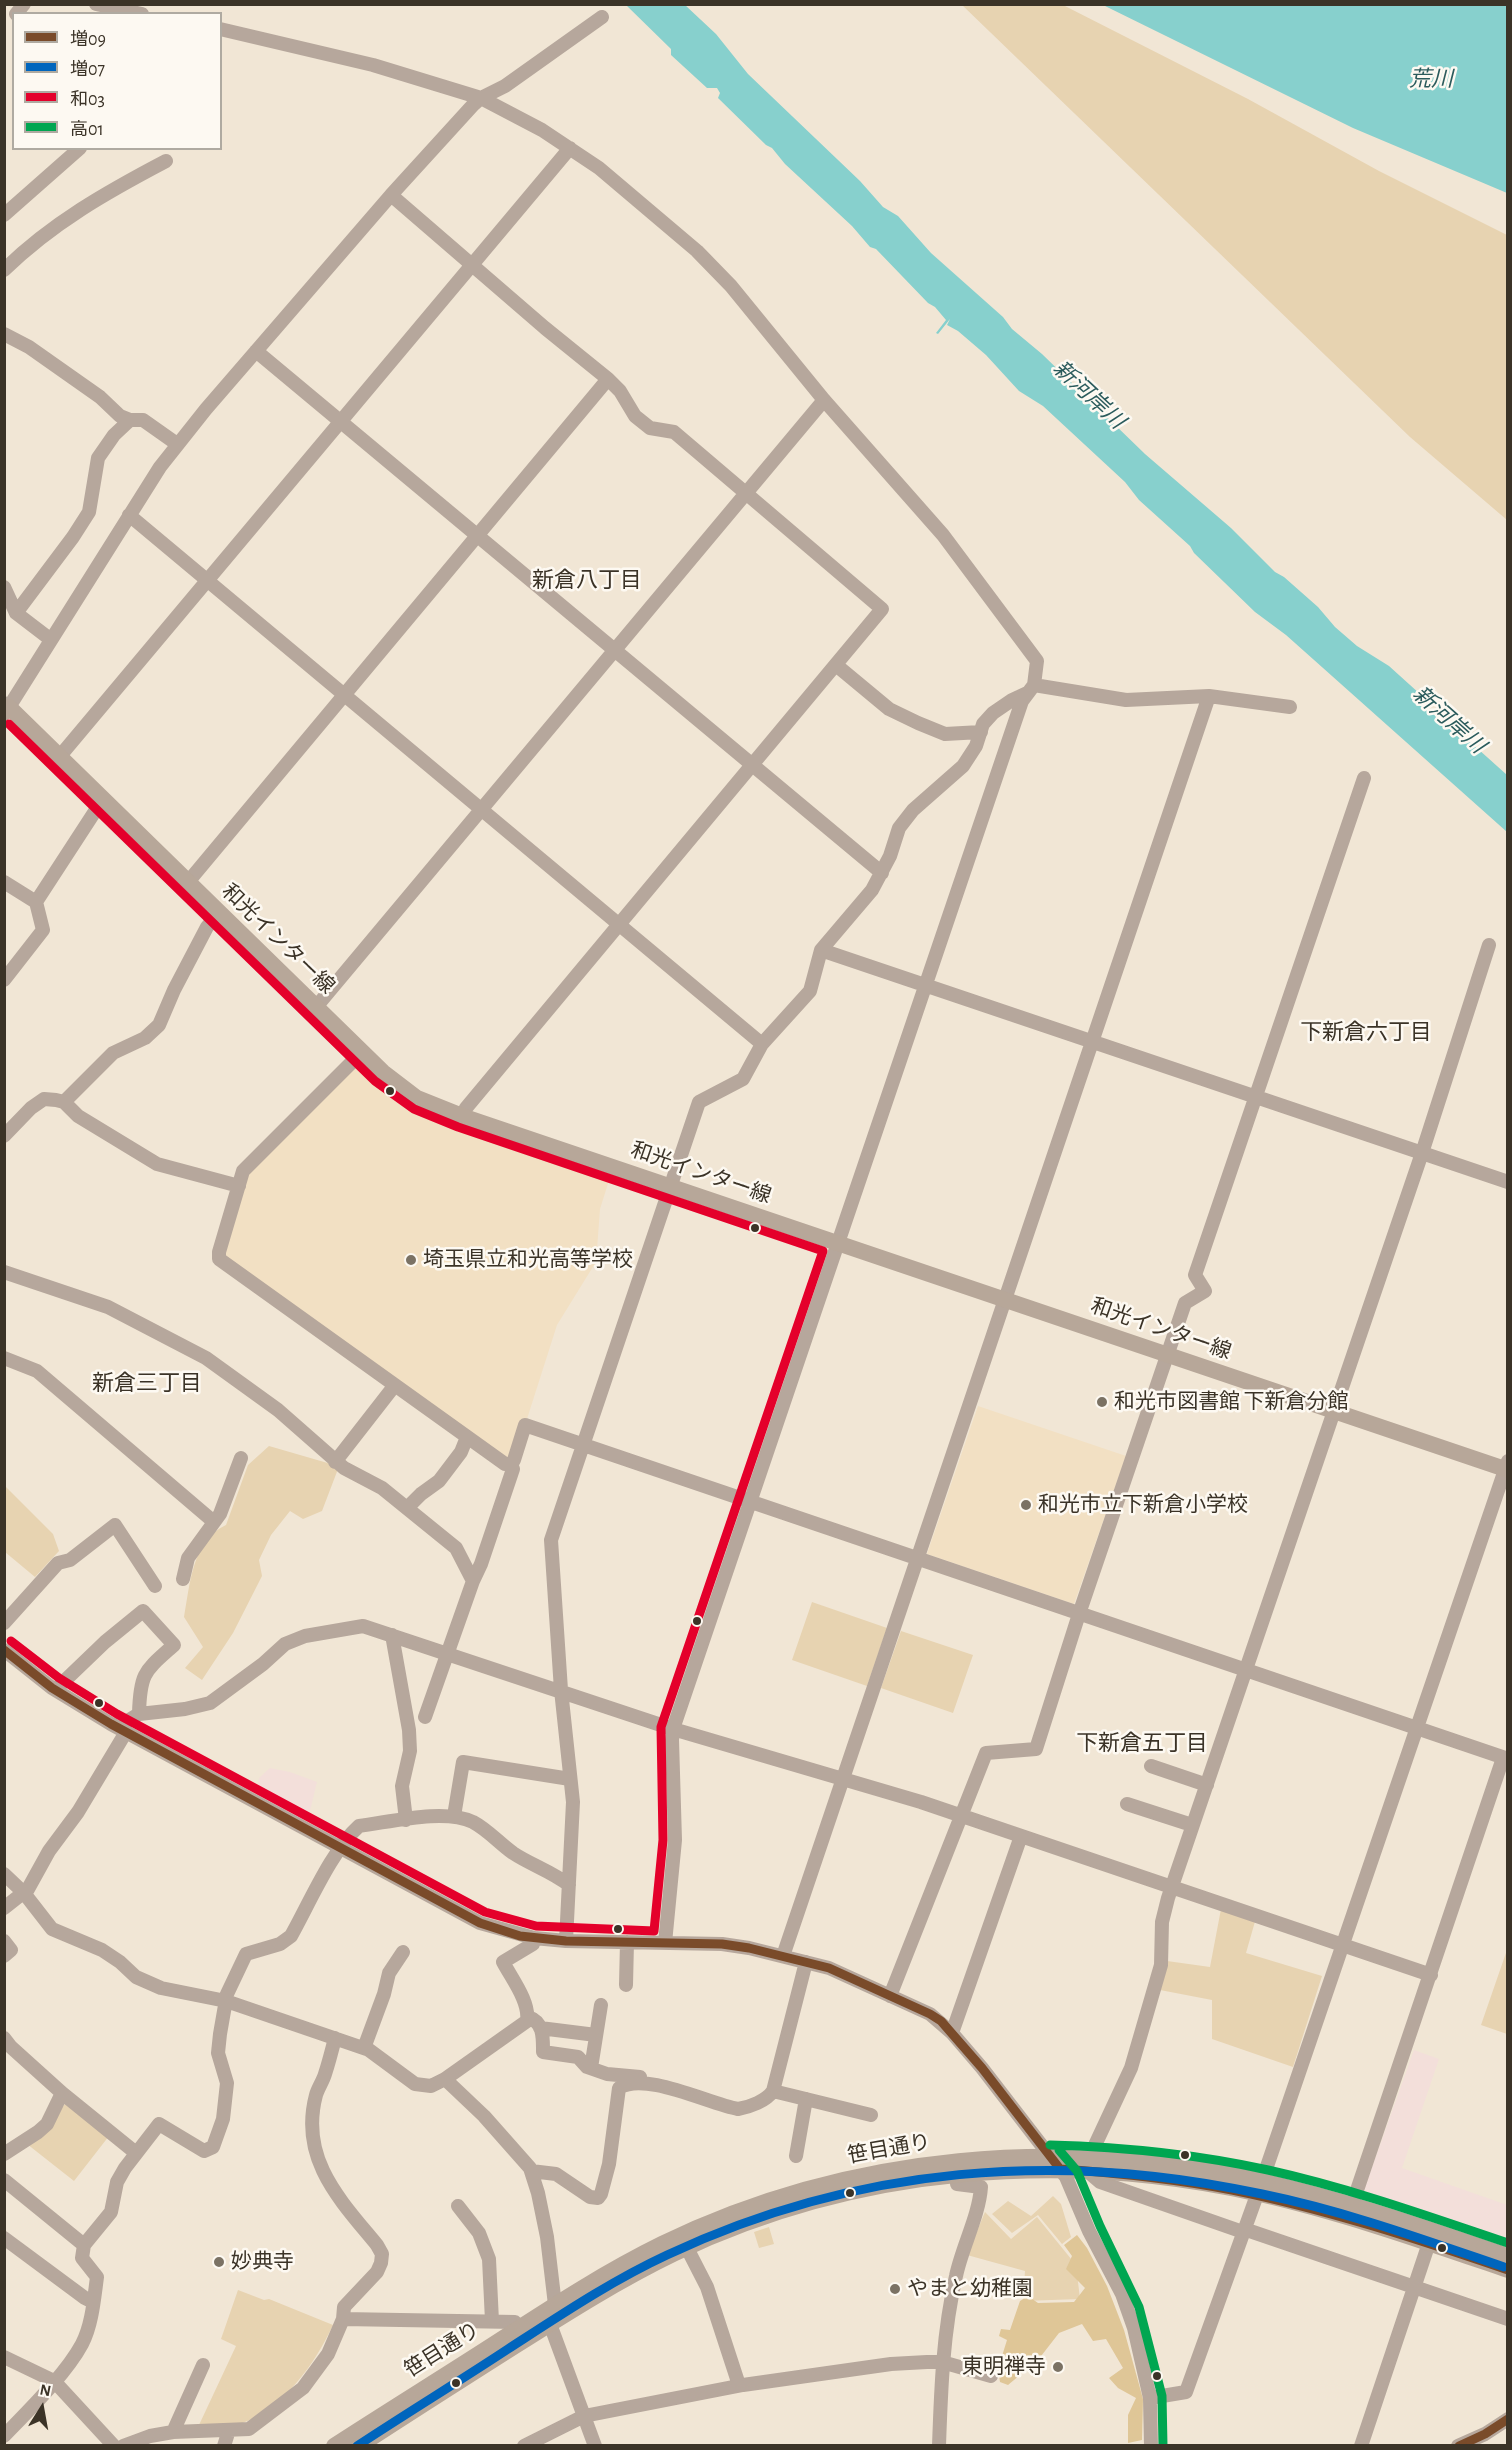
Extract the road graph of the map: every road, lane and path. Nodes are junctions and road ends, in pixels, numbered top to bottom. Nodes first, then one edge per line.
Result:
1 (96, 4) edge
2 (133, 12) edge
3 (602, 17) dead end
4 (225, 30) edge
5 (481, 98) junction
6 (570, 148) junction
7 (78, 150) edge
8 (166, 161) dead end
9 (391, 195) junction
10 (4, 215) edge
11 (472, 266) junction
12 (4, 270) edge
13 (4, 334) edge
14 (256, 351) junction
15 (608, 380) junction
16 (824, 400) junction
17 (130, 420) junction
18 (341, 422) junction
19 (177, 444) junction
20 (746, 493) junction
21 (129, 515) junction
22 (477, 537) junction
23 (209, 580) junction
24 (4, 587) edge
25 (15, 612) junction
26 (4, 622) edge
27 (50, 639) junction
28 (614, 652) junction
29 (836, 664) junction
30 (1031, 689) junction
31 (346, 694) junction
32 (1209, 696) junction
33 (6, 707) edge
34 (1290, 707) dead end
35 (981, 732) junction
36 (60, 756) junction
37 (751, 766) junction
38 (1364, 778) dead end
39 (103, 799) junction
40 (482, 810) junction
41 (882, 873) junction
42 (4, 882) edge
43 (188, 882) junction
44 (36, 902) junction
45 (219, 913) junction
46 (619, 924) junction
47 (1489, 945) dead end
48 (821, 950) junction
49 (4, 980) edge
50 (926, 986) junction
51 (316, 1007) junction
52 (1090, 1042) junction
53 (762, 1044) junction
54 (362, 1052) junction
55 (1257, 1097) junction
56 (64, 1102) junction
57 (462, 1116) junction
58 (4, 1136) edge
59 (1422, 1153) junction
60 (1508, 1182) edge
61 (239, 1186) junction
62 (672, 1187) junction
63 (838, 1243) junction
64 (4, 1272) edge
65 (1005, 1299) junction
66 (1168, 1355) junction
67 (4, 1358) edge
68 (395, 1385) junction
69 (1333, 1411) junction
70 (467, 1437) junction
71 (583, 1446) junction
72 (241, 1458) dead end
73 (336, 1462) junction
74 (511, 1464) junction
75 (1507, 1466) edge
76 (750, 1502) junction
77 (407, 1508) junction
78 (214, 1522) junction
79 (919, 1559) junction
80 (183, 1579) dead end
81 (473, 1581) junction
82 (154, 1586) dead end
83 (1079, 1614) junction
84 (4, 1623) edge
85 (392, 1635) junction
86 (4, 1650) edge
87 (447, 1653) junction
88 (17, 1660) junction
89 (4, 1667) edge
90 (1246, 1671) junction
91 (55, 1690) junction
92 (561, 1690) junction
93 (139, 1713) junction
94 (425, 1717) dead end
95 (1416, 1728) junction
96 (673, 1729) junction
97 (123, 1731) junction
98 (1505, 1759) edge
99 (1151, 1766) dead end
100 (570, 1779) junction
101 (843, 1780) junction
102 (1207, 1785) junction
103 (1128, 1804) dead end
104 (454, 1816) junction
105 (961, 1816) junction
106 (406, 1820) junction
107 (1192, 1825) junction
108 (1021, 1836) junction
109 (340, 1848) junction
110 (4, 1874) edge
111 (569, 1885) junction
112 (1172, 1888) junction
113 (24, 1893) junction
114 (4, 1908) edge
115 (534, 1938) junction
116 (4, 1941) edge
117 (566, 1941) junction
118 (627, 1942) junction
119 (665, 1943) junction
120 (1343, 1946) junction
121 (403, 1952) dead end
122 (4, 1956) edge
123 (783, 1956) junction
124 (806, 1962) junction
125 (1431, 1975) junction
126 (626, 1985) dead end
127 (890, 1996) junction
128 (226, 2001) junction
129 (601, 2005) dead end
130 (528, 2018) junction
131 (540, 2028) junction
132 (952, 2033) junction
133 (596, 2035) junction
134 (4, 2038) edge
135 (335, 2038) junction
136 (364, 2048) junction
137 (591, 2068) junction
138 (445, 2079) junction
139 (773, 2091) junction
140 (686, 2093) junction
141 (62, 2094) junction
142 (806, 2099) junction
143 (871, 2115) dead end
144 (136, 2153) junction
145 (4, 2154) edge
146 (796, 2156) dead end
147 (1055, 2163) junction
148 (1087, 2164) junction
149 (531, 2171) junction
150 (957, 2174) junction
151 (5, 2182) edge
152 (1259, 2187) junction
153 (1353, 2205) junction
154 (458, 2206) dead end
155 (1244, 2230) junction
156 (4, 2238) edge
157 (1429, 2243) junction
158 (84, 2245) junction
159 (687, 2248) junction
160 (1508, 2256) edge
161 (1508, 2270) edge
162 (1413, 2288) junction
163 (93, 2302) junction
164 (555, 2306) junction
165 (343, 2319) junction
166 (1508, 2319) edge
167 (492, 2321) junction
168 (550, 2324) junction
169 (519, 2327) junction
170 (4, 2357) edge
171 (942, 2362) junction
172 (203, 2365) dead end
173 (991, 2376) dead end
174 (54, 2380) junction
175 (739, 2385) junction
176 (1150, 2398) junction
177 (584, 2416) junction
178 (1508, 2419) edge
179 (229, 2430) junction
180 (173, 2432) junction
181 (4, 2436) edge
182 (190, 2439) edge
183 (540, 2441) edge
184 (114, 2445) edge
185 (123, 2445) edge
186 (224, 2445) edge
187 (334, 2445) edge
188 (359, 2445) edge
189 (524, 2445) edge
190 (595, 2445) edge
191 (939, 2445) edge
192 (1151, 2445) edge
193 (1361, 2445) edge
194 (1458, 2445) edge

1 - 2 street
3 - 5 street
4 - 5 street
5 - 6 street
5 - 9 street
6 - 11 street
6 - 16 street
7 - 10 street
8 - 12 street
9 - 11 street
9 - 14 street
11 - 15 street
11 - 18 street
13 - 17 street
14 - 18 street
14 - 19 street
15 - 20 street
15 - 22 street
16 - 20 street
16 - 30 street
17 - 19 street
17 - 25 street
18 - 22 street
18 - 23 street
19 - 21 street
20 - 28 street
20 - 29 street
21 - 23 street
21 - 27 street
22 - 28 street
22 - 31 street
23 - 31 street
23 - 36 street
24 - 25 street
25 - 26 street
25 - 27 street
27 - 33 street
28 - 37 street
28 - 40 street
29 - 35 street
29 - 37 street
30 - 32 street
30 - 35 street
30 - 50 street
31 - 40 street
31 - 43 street
32 - 34 street
32 - 52 street
33 - 36 main road, 和光インター線
35 - 41 street
36 - 39 main road, 和光インター線
37 - 41 street
37 - 46 street
38 - 55 street
39 - 43 main road, 和光インター線
39 - 44 street
40 - 46 street
40 - 51 street
41 - 48 street
42 - 44 street
43 - 45 main road, 和光インター線
44 - 49 street
45 - 51 main road, 和光インター線
45 - 56 street
46 - 53 street
46 - 57 street
47 - 59 street
48 - 50 street
48 - 53 street
50 - 52 street
50 - 63 street
51 - 54 main road, 和光インター線
52 - 55 street
52 - 65 street
53 - 62 street
54 - 57 main road, 和光インター線
54 - 61 street
55 - 59 street
55 - 66 street
56 - 58 street
56 - 61 street
57 - 62 main road, 和光インター線
59 - 60 street
59 - 69 street
61 - 68 street
62 - 63 main road, 和光インター線
62 - 71 street
63 - 65 main road, 和光インター線
63 - 76 street
64 - 73 street
65 - 66 main road, 和光インター線
65 - 79 street
66 - 69 main road, 和光インター線
66 - 83 street
67 - 78 street
68 - 70 street
68 - 73 street
69 - 75 main road, 和光インター線
69 - 90 street
70 - 74 street
70 - 77 street
71 - 74 street
71 - 76 street
71 - 92 street
72 - 78 street
73 - 77 street
74 - 81 street
75 - 95 street
76 - 79 street
76 - 96 street
77 - 81 street
78 - 80 street
79 - 83 street
79 - 101 street
81 - 87 street
82 - 84 street
83 - 90 street
83 - 105 street
85 - 87 street
85 - 93 street
85 - 106 street
86 - 88 street
87 - 92 street
87 - 94 street
88 - 89 street
88 - 91 street
90 - 95 street
90 - 102 street
91 - 93 street
91 - 97 street
92 - 96 street
92 - 100 street
93 - 97 street
95 - 98 street
95 - 120 street
96 - 101 street
96 - 119 street
97 - 109 street
97 - 113 street
98 - 125 street
99 - 102 street
100 - 104 street
100 - 111 street
101 - 105 street
101 - 123 street
102 - 107 street
103 - 107 street
104 - 106 street
104 - 111 street
105 - 108 street
105 - 127 street
106 - 109 street
107 - 112 street
108 - 112 street
108 - 132 street
109 - 115 street
109 - 128 street
110 - 113 street
111 - 117 street
112 - 120 street
112 - 148 street
113 - 114 street
113 - 128 street
115 - 117 street
115 - 130 street
116 - 122 street
117 - 118 street
118 - 119 street
118 - 126 street
119 - 123 street
120 - 125 street
120 - 152 street
121 - 136 street
123 - 124 street
124 - 127 street
124 - 139 street
125 - 153 street
127 - 132 street
128 - 135 street
128 - 144 street
129 - 133 street
130 - 131 street
130 - 138 street
131 - 133 street
131 - 137 street
132 - 147 street
133 - 137 street
134 - 141 street
135 - 136 street
135 - 165 street
136 - 138 street
137 - 140 street
138 - 149 street
139 - 140 street
139 - 142 street
140 - 149 street
141 - 144 street
141 - 145 street
142 - 143 street
142 - 146 street
144 - 158 street
147 - 148 main road, 笹目通り
147 - 150 main road, 笹目通り
147 - 164 main road, 笹目通り
147 - 176 street
148 - 152 main road, 笹目通り
148 - 155 street
149 - 164 street
150 - 159 main road, 笹目通り
150 - 171 street
151 - 158 street
152 - 153 main road, 笹目通り
152 - 155 street
152 - 157 main road, 笹目通り
153 - 160 main road, 笹目通り
154 - 167 street
155 - 162 street
155 - 176 street
156 - 163 street
157 - 161 main road, 笹目通り
157 - 162 street
158 - 163 street
159 - 168 main road, 笹目通り
159 - 175 street
162 - 166 street
162 - 193 street
163 - 174 street
164 - 169 main road, 笹目通り
165 - 167 street
165 - 179 street
167 - 169 street
168 - 177 street
168 - 188 main road, 笹目通り
169 - 187 main road, 笹目通り
170 - 174 street
171 - 173 street
171 - 175 street
171 - 191 street
172 - 180 street
174 - 181 street
174 - 184 street
175 - 177 street
176 - 192 street
177 - 183 street
177 - 190 street
178 - 194 street
179 - 182 street
179 - 186 street
180 - 182 street
180 - 185 street
183 - 189 street

